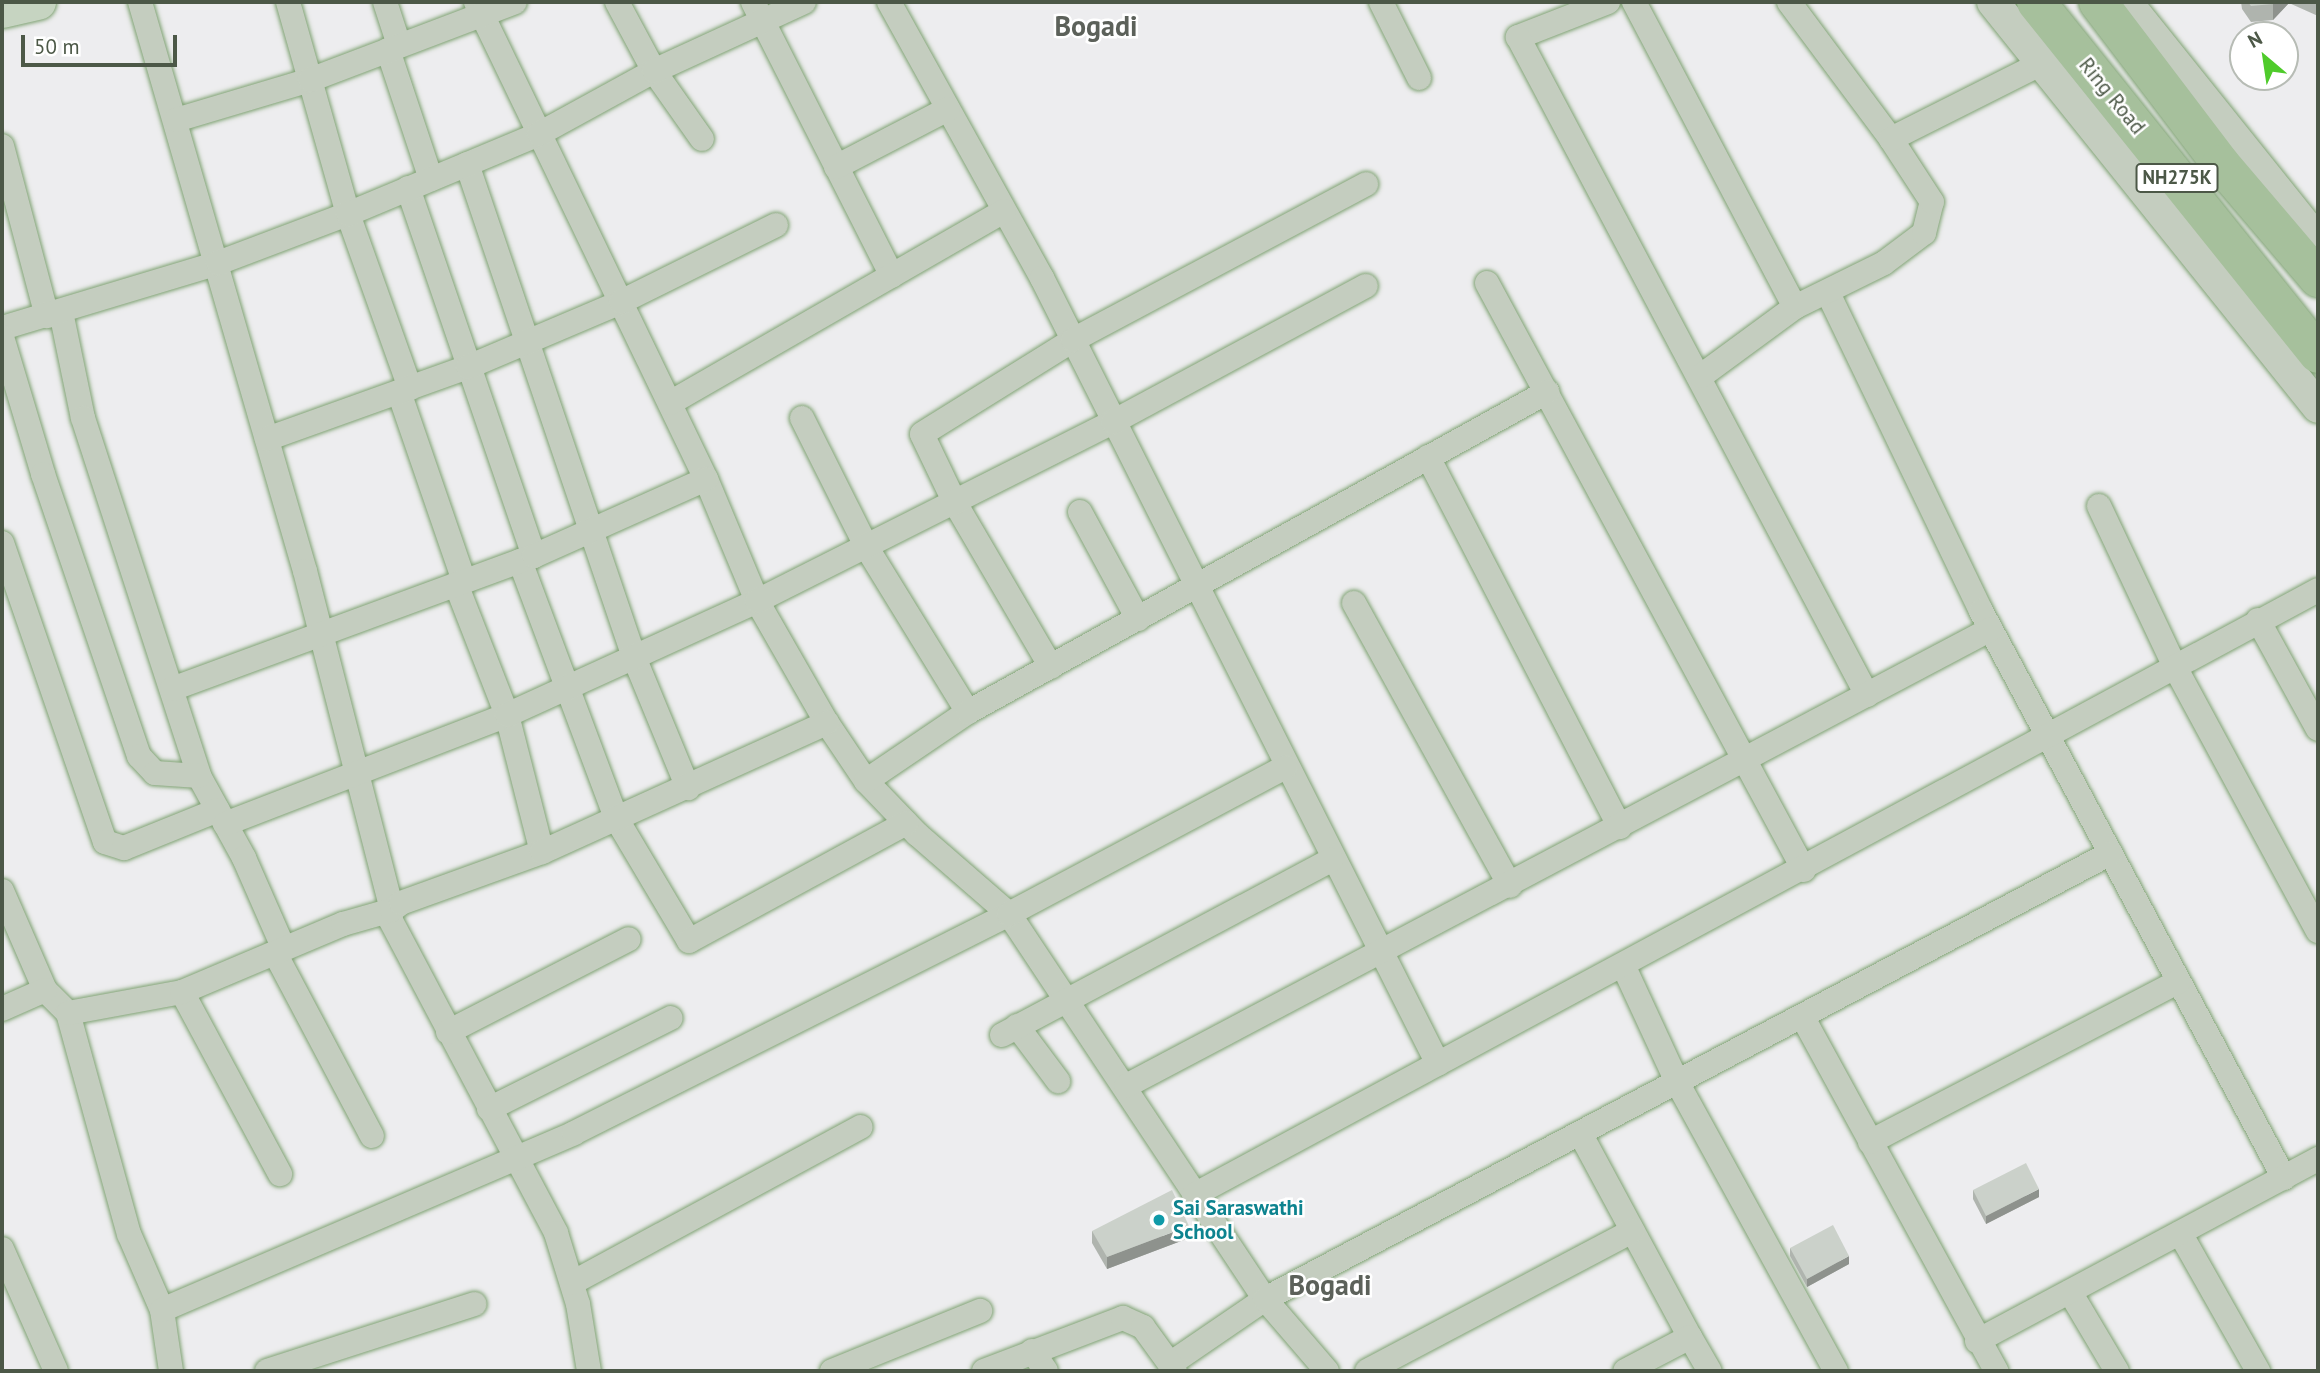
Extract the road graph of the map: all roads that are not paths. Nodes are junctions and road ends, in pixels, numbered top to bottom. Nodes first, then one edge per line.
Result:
1 (38, 2) edge
2 (140, 2) edge
3 (288, 2) edge
4 (385, 2) edge
5 (515, 2) edge
6 (617, 2) edge
7 (804, 2) edge
8 (889, 2) edge
9 (1608, 2) edge
10 (1634, 2) edge
11 (1789, 2) edge
12 (1993, 2) edge
13 (2036, 2) edge
14 (1386, 4) edge
15 (2112, 4) edge
16 (479, 9) edge
17 (2, 10) edge
18 (758, 11) edge
19 (394, 47) junction
20 (2040, 64) junction
21 (654, 71) junction
22 (1419, 78) dead end
23 (310, 80) junction
24 (948, 109) junction
25 (176, 120) junction
26 (539, 134) junction
27 (702, 139) dead end
28 (1891, 139) junction
29 (2, 146) edge
30 (467, 164) junction
31 (836, 167) junction
32 (431, 179) junction
33 (1366, 184) dead end
34 (408, 188) junction
35 (1004, 211) junction
36 (348, 214) junction
37 (776, 225) dead end
38 (2318, 242) edge
39 (218, 263) junction
40 (892, 276) junction
41 (2318, 278) edge
42 (1487, 283) dead end
43 (1366, 286) dead end
44 (1828, 293) junction
45 (621, 302) junction
46 (1795, 307) junction
47 (54, 314) junction
48 (2, 327) edge
49 (2, 337) edge
50 (1073, 340) junction
51 (530, 341) junction
52 (2318, 354) edge
53 (468, 366) junction
54 (1701, 376) junction
55 (404, 390) junction
56 (1547, 392) junction
57 (670, 403) junction
58 (2318, 407) edge
59 (802, 418) dead end
60 (1113, 422) junction
61 (267, 439) junction
62 (1428, 457) junction
63 (706, 479) junction
64 (956, 503) junction
65 (2099, 506) dead end
66 (1080, 512) dead end
67 (590, 532) junction
68 (2, 543) edge
69 (867, 548) junction
70 (527, 558) junction
71 (460, 582) junction
72 (1194, 587) junction
73 (2318, 590) edge
74 (757, 601) junction
75 (1353, 603) dead end
76 (1138, 619) junction
77 (2258, 620) junction
78 (1991, 629) junction
79 (320, 633) junction
80 (634, 657) junction
81 (1051, 667) junction
82 (2175, 667) junction
83 (567, 688) junction
84 (172, 689) junction
85 (1867, 695) junction
86 (968, 712) junction
87 (507, 715) junction
88 (827, 723) junction
89 (2318, 729) edge
90 (2049, 738) junction
91 (1747, 761) junction
92 (1284, 767) junction
93 (358, 773) junction
94 (199, 776) junction
95 (866, 781) junction
96 (688, 788) junction
97 (221, 817) junction
98 (616, 818) junction
99 (906, 823) junction
100 (1620, 827) junction
101 (542, 852) junction
102 (2111, 853) junction
103 (1331, 860) junction
104 (1804, 870) junction
105 (1510, 886) junction
106 (2, 891) edge
107 (393, 910) junction
108 (1009, 914) junction
109 (2318, 930) edge
110 (629, 939) dead end
111 (279, 951) junction
112 (1379, 955) junction
113 (1623, 965) junction
114 (2179, 981) junction
115 (45, 990) junction
116 (181, 992) junction
117 (1067, 998) junction
118 (2, 1009) edge
119 (68, 1013) junction
120 (1802, 1016) junction
121 (671, 1018) dead end
122 (448, 1032) junction
123 (1438, 1064) junction
124 (1058, 1081) dead end
125 (1676, 1082) junction
126 (1126, 1086) junction
127 (489, 1109) junction
128 (861, 1127) dead end
129 (1580, 1133) junction
130 (372, 1136) dead end
131 (1870, 1142) junction
132 (516, 1158) junction
133 (2318, 1160) edge
134 (280, 1174) dead end
135 (2284, 1178) junction
136 (1194, 1195) junction
137 (1632, 1231) junction
138 (2180, 1233) junction
139 (2, 1250) edge
140 (572, 1283) junction
141 (2070, 1292) junction
142 (1265, 1299) junction
143 (474, 1304) dead end
144 (162, 1310) junction
145 (981, 1311) dead end
146 (1689, 1337) junction
147 (1977, 1341) junction
148 (1032, 1351) junction
149 (1172, 1368) edge
150 (55, 1371) edge
151 (171, 1371) edge
152 (267, 1371) edge
153 (589, 1371) edge
154 (832, 1371) edge
155 (984, 1371) edge
156 (1046, 1371) edge
157 (1327, 1371) edge
158 (1367, 1371) edge
159 (1625, 1371) edge
160 (1710, 1371) edge
161 (1836, 1371) edge
162 (1996, 1371) edge
163 (2117, 1371) edge
164 (2258, 1371) edge

1 - 17 main road
2 - 25 street
3 - 23 street
4 - 19 street
5 - 16 street
6 - 21 street
7 - 18 street
8 - 24 street
9 - 54 street
10 - 46 street
11 - 28 street
12 - 20 street
13 - 52 highway, Ring Road / NH275K
14 - 22 street
15 - 38 street
15 - 41 highway, NH275K
16 - 19 street
16 - 26 street
18 - 21 street
18 - 31 street
19 - 23 street
19 - 32 street
20 - 28 street
20 - 58 street
21 - 26 street
21 - 27 street
23 - 25 street
23 - 36 street
24 - 31 street
24 - 35 street
25 - 39 street
26 - 30 street
26 - 45 street
28 - 44 street
29 - 47 street
30 - 32 street
30 - 51 street
31 - 40 street
32 - 34 street
33 - 50 street
34 - 36 street
34 - 53 street
35 - 40 street
35 - 50 street
36 - 39 street
36 - 55 street
37 - 45 street
39 - 47 street
39 - 61 street
40 - 57 street
42 - 56 street
43 - 60 street
44 - 46 street
44 - 78 street
45 - 51 street
45 - 57 street
46 - 54 street
47 - 48 street
47 - 84 street
49 - 94 street
50 - 60 street
50 - 64 street
51 - 53 street
51 - 67 street
53 - 55 street
53 - 70 street
54 - 85 street
55 - 61 street
55 - 71 street
56 - 62 street
56 - 91 street
57 - 63 street
59 - 69 street
60 - 64 street
60 - 72 street
61 - 79 street
62 - 72 street
62 - 100 street
63 - 67 street
63 - 74 street
64 - 69 street
64 - 81 street
65 - 82 street
66 - 76 street
67 - 70 street
67 - 80 street
68 - 97 street
69 - 74 street
69 - 86 street
70 - 71 street
70 - 83 street
71 - 79 street
71 - 87 street
72 - 76 street
72 - 92 street
73 - 77 street
74 - 80 street
74 - 88 street
75 - 105 street
76 - 81 street
77 - 82 street
77 - 89 street
78 - 85 street
78 - 90 street
79 - 84 street
79 - 93 street
80 - 83 street
80 - 96 street
81 - 86 street
82 - 90 street
82 - 109 street
83 - 87 street
83 - 98 street
84 - 94 street
85 - 91 street
86 - 95 street
87 - 93 street
87 - 101 street
88 - 95 street
88 - 96 street
90 - 102 street
90 - 104 street
91 - 100 street
91 - 104 street
92 - 103 street
92 - 108 street
93 - 97 street
93 - 107 street
94 - 97 street
95 - 99 street
96 - 98 street
97 - 111 street
98 - 99 street
98 - 101 street
99 - 108 street
100 - 105 street
101 - 107 street
102 - 114 street
102 - 120 street
103 - 112 street
103 - 117 street
104 - 113 street
105 - 112 street
106 - 115 street
107 - 111 street
107 - 122 street
108 - 117 street
108 - 132 street
110 - 122 street
111 - 116 street
111 - 130 street
112 - 123 street
112 - 126 street
113 - 123 street
113 - 125 street
114 - 131 street
114 - 135 street
115 - 118 street
115 - 119 street
116 - 119 street
116 - 134 street
117 - 124 street
117 - 126 street
119 - 144 street
120 - 125 street
120 - 131 street
121 - 127 street
122 - 127 street
123 - 136 street
125 - 129 street
125 - 161 street
126 - 136 street
127 - 132 street
128 - 140 street
129 - 137 street
129 - 142 street
131 - 147 street
132 - 140 street
132 - 144 street
133 - 135 street
135 - 138 street
136 - 142 street
137 - 146 street
137 - 158 street
138 - 141 street
138 - 164 street
139 - 150 street
140 - 153 street
141 - 147 street
141 - 163 street
142 - 149 street
142 - 157 street
143 - 152 street
144 - 151 street
145 - 154 street
146 - 159 street
146 - 160 street
147 - 162 street
148 - 149 street
148 - 155 street
148 - 156 street

